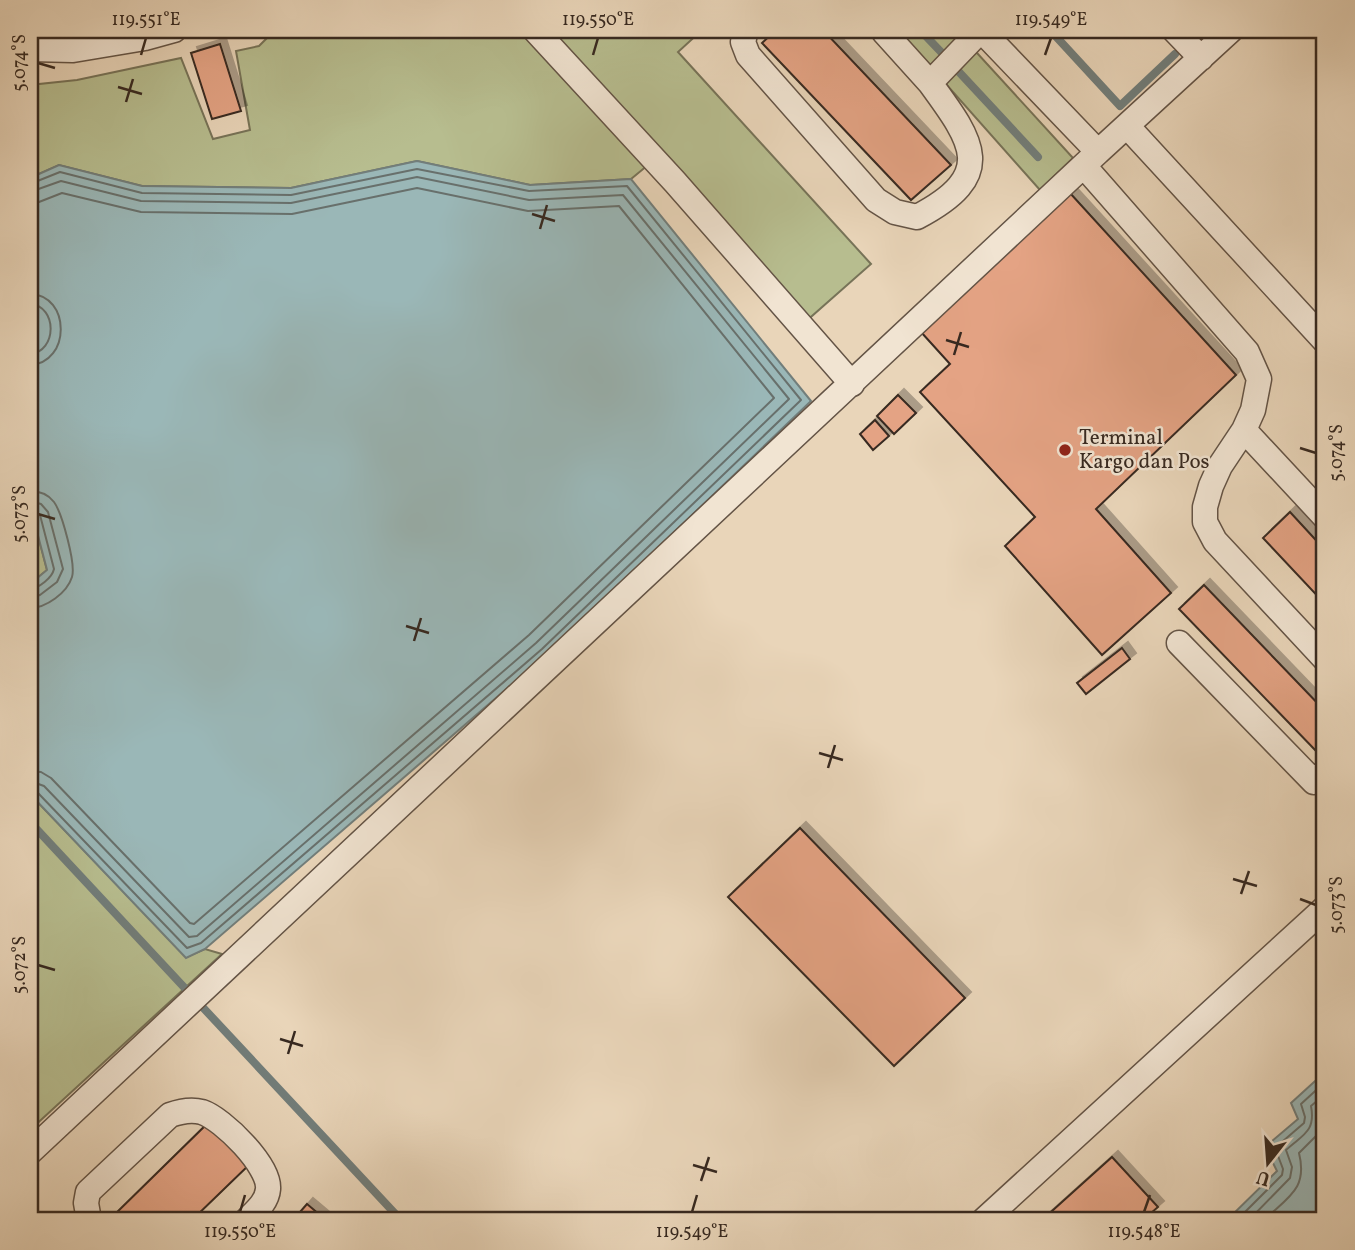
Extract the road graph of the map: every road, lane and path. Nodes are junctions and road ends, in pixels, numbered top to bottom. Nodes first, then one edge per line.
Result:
1 (174, 30) edge
2 (536, 30) edge
3 (746, 30) edge
4 (884, 30) edge
5 (981, 30) edge
6 (1174, 30) edge
7 (1231, 30) edge
8 (30, 49) edge
9 (1201, 58) junction
10 (930, 83) junction
11 (1128, 127) junction
12 (1091, 159) junction
13 (1325, 341) edge
14 (852, 384) junction
15 (1244, 430) junction
16 (1325, 517) edge
17 (1180, 643) dead end
18 (1325, 659) edge
19 (1325, 772) edge
20 (1325, 908) edge
21 (30, 1152) edge
22 (89, 1220) edge
23 (247, 1220) edge
24 (984, 1220) edge

1 - 8 lane
2 - 14 lane
3 - 10 lane
4 - 10 lane
5 - 10 lane
5 - 12 lane
6 - 9 lane
7 - 9 lane
9 - 11 lane
11 - 12 lane
11 - 13 lane
12 - 14 lane
12 - 15 lane
14 - 21 lane
15 - 16 lane
15 - 18 lane
17 - 19 lane
20 - 24 lane
22 - 23 lane

